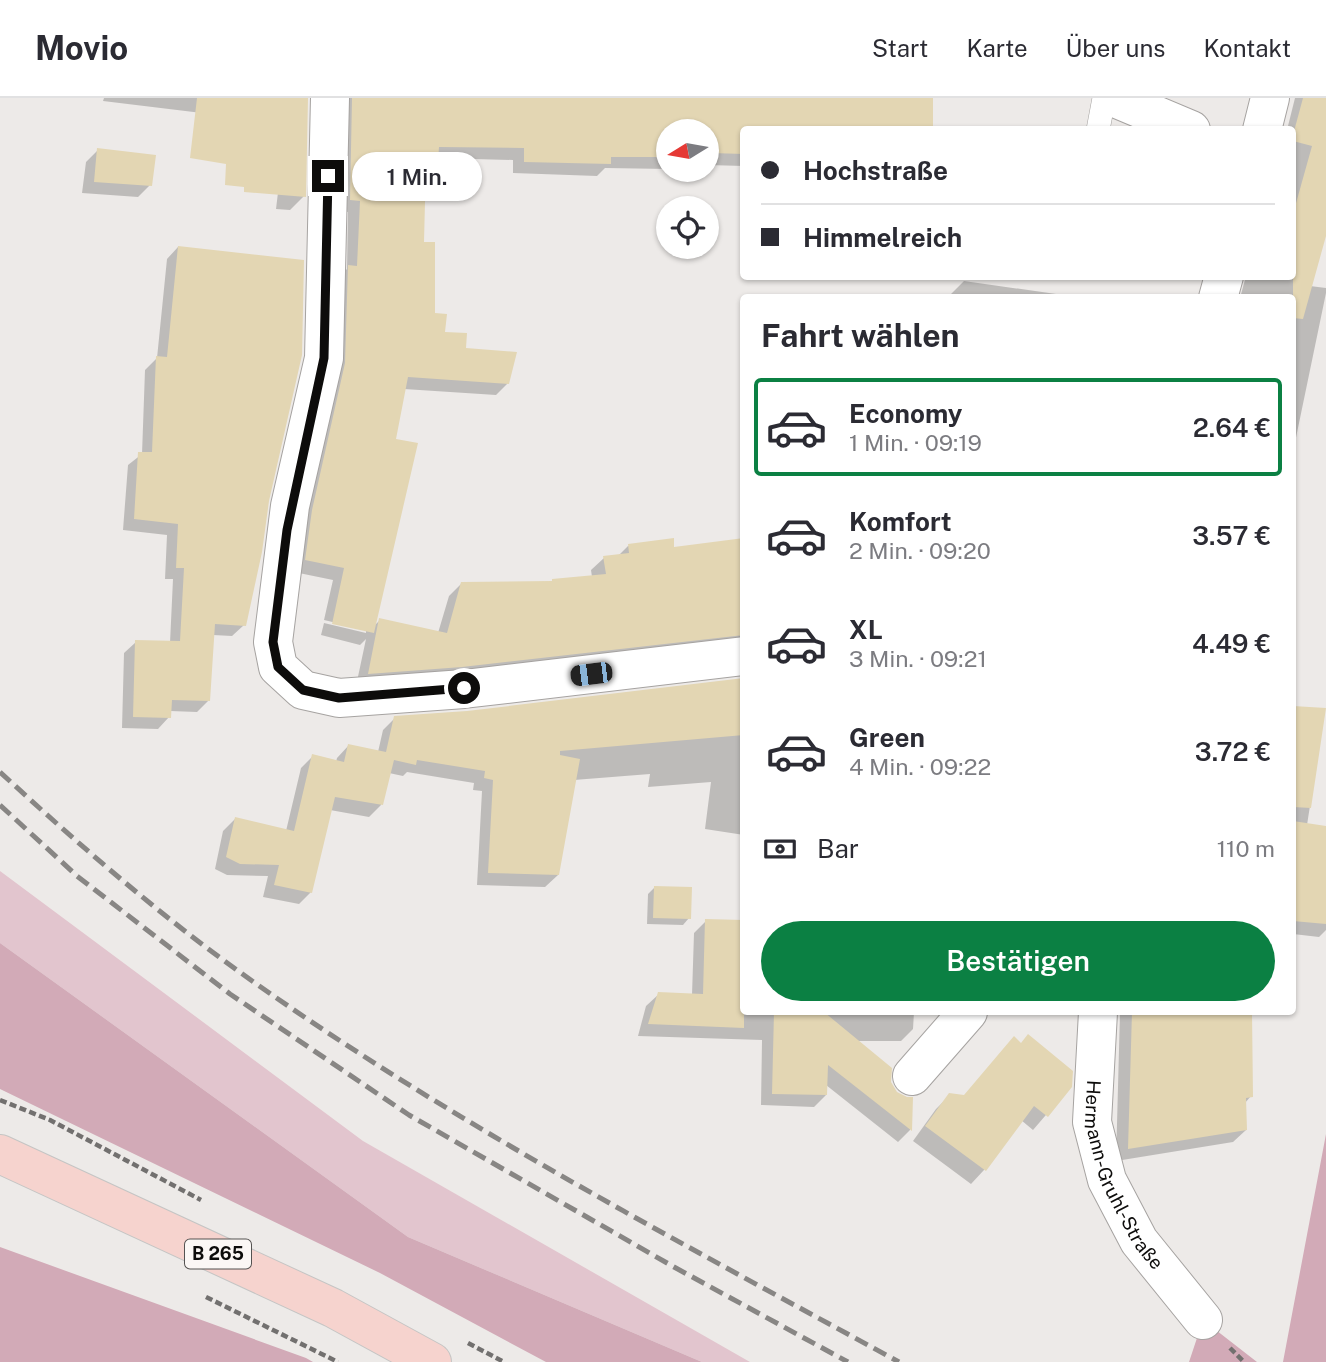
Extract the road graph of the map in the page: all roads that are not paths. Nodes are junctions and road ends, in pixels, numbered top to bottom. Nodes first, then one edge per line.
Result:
1 (330, 98) edge
2 (1104, 98) edge
3 (1115, 98) edge
4 (1270, 98) edge
5 (1099, 126) edge
6 (1182, 126) edge
7 (1263, 126) edge
8 (740, 656) edge
9 (965, 1015) edge
10 (1098, 1015) edge
11 (912, 1076) dead end
12 (0, 1154) edge
13 (1203, 1320) dead end
14 (432, 1362) edge

1 - 8 street
2 - 5 lane
3 - 6 street
4 - 7 street
9 - 11 street
10 - 13 street, Hermann-Gruhl-Straße
12 - 14 main road, B 265

